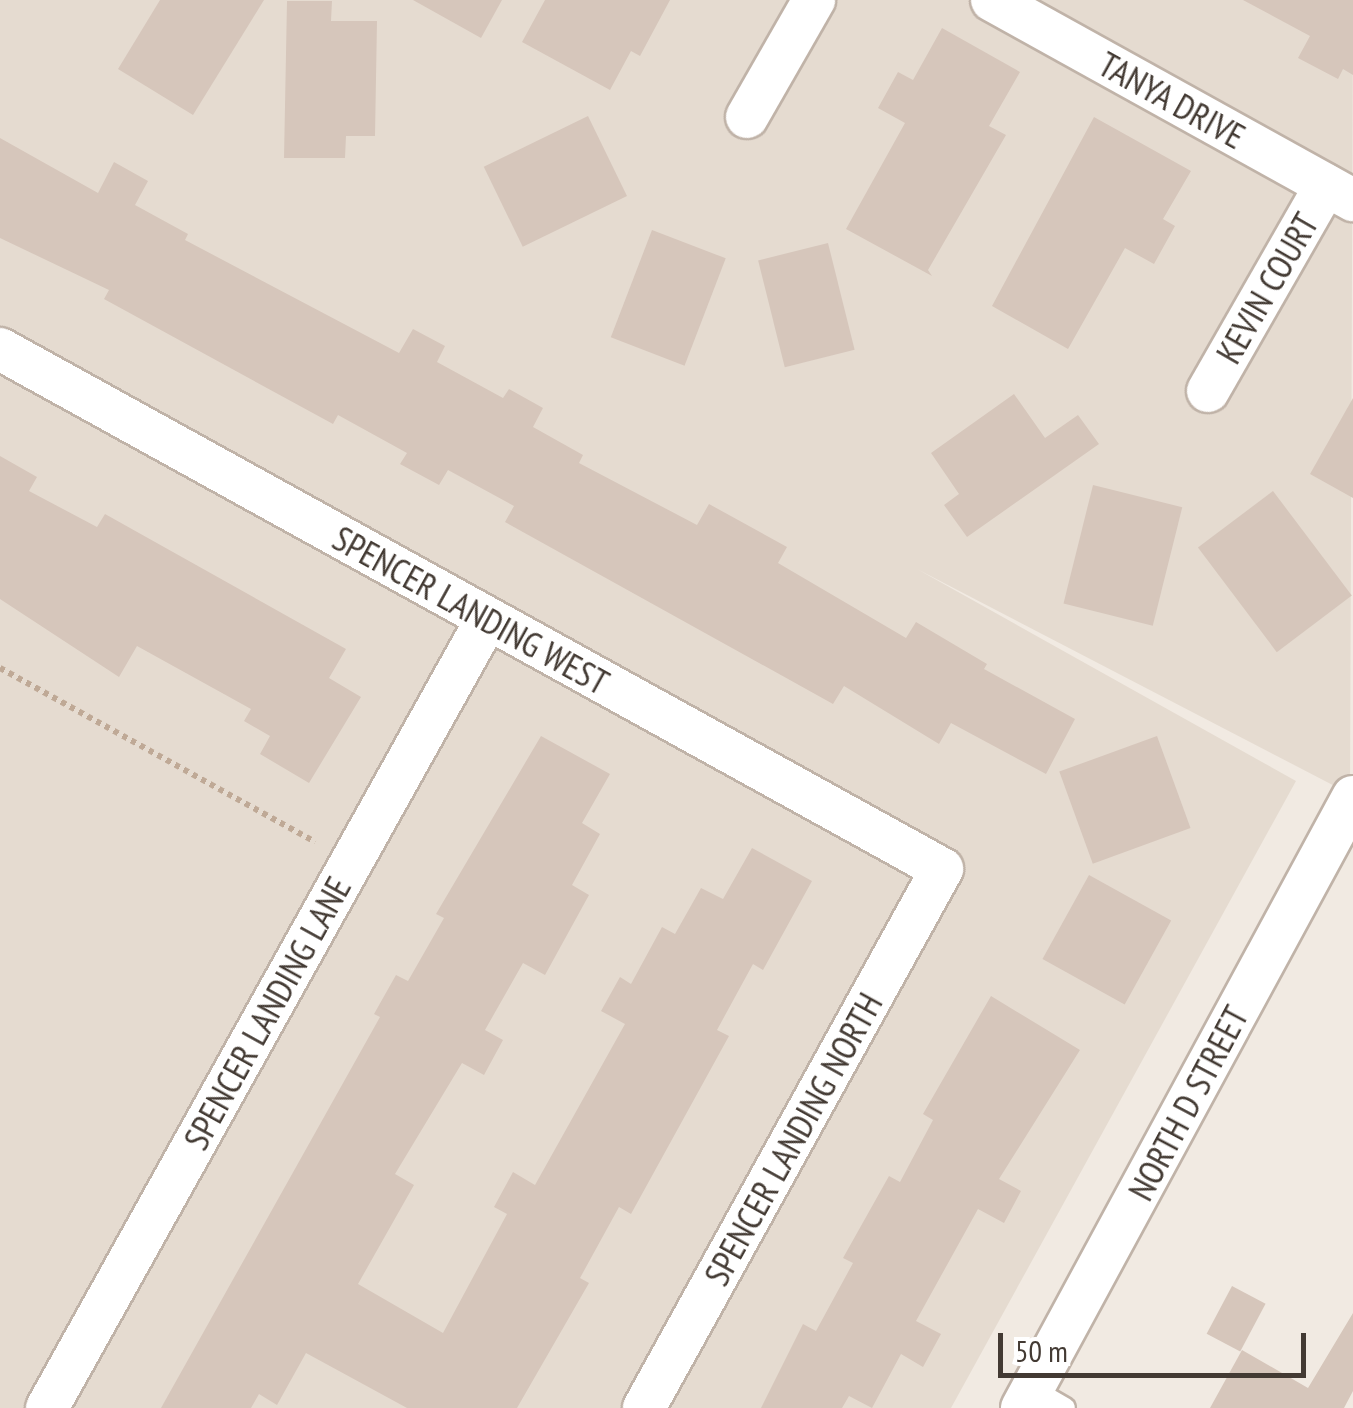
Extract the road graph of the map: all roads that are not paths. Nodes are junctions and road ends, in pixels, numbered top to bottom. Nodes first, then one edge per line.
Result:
1 (814, 0) edge
2 (992, 0) edge
3 (747, 117) dead end
4 (1340, 192) edge
5 (0, 350) edge
6 (1208, 390) dead end
7 (487, 618) junction
8 (1353, 798) edge
9 (942, 870) joint
10 (1040, 1402) edge
11 (47, 1408) edge
12 (644, 1408) edge

1 - 3 street
2 - 4 street, TANYA DRIVE
4 - 6 street, KEVIN COURT
5 - 7 street, SPENCER LANDING WEST
7 - 9 street, SPENCER LANDING WEST
7 - 11 street, SPENCER LANDING LANE
8 - 10 street, NORTH D STREET
9 - 12 street, SPENCER LANDING NORTH

